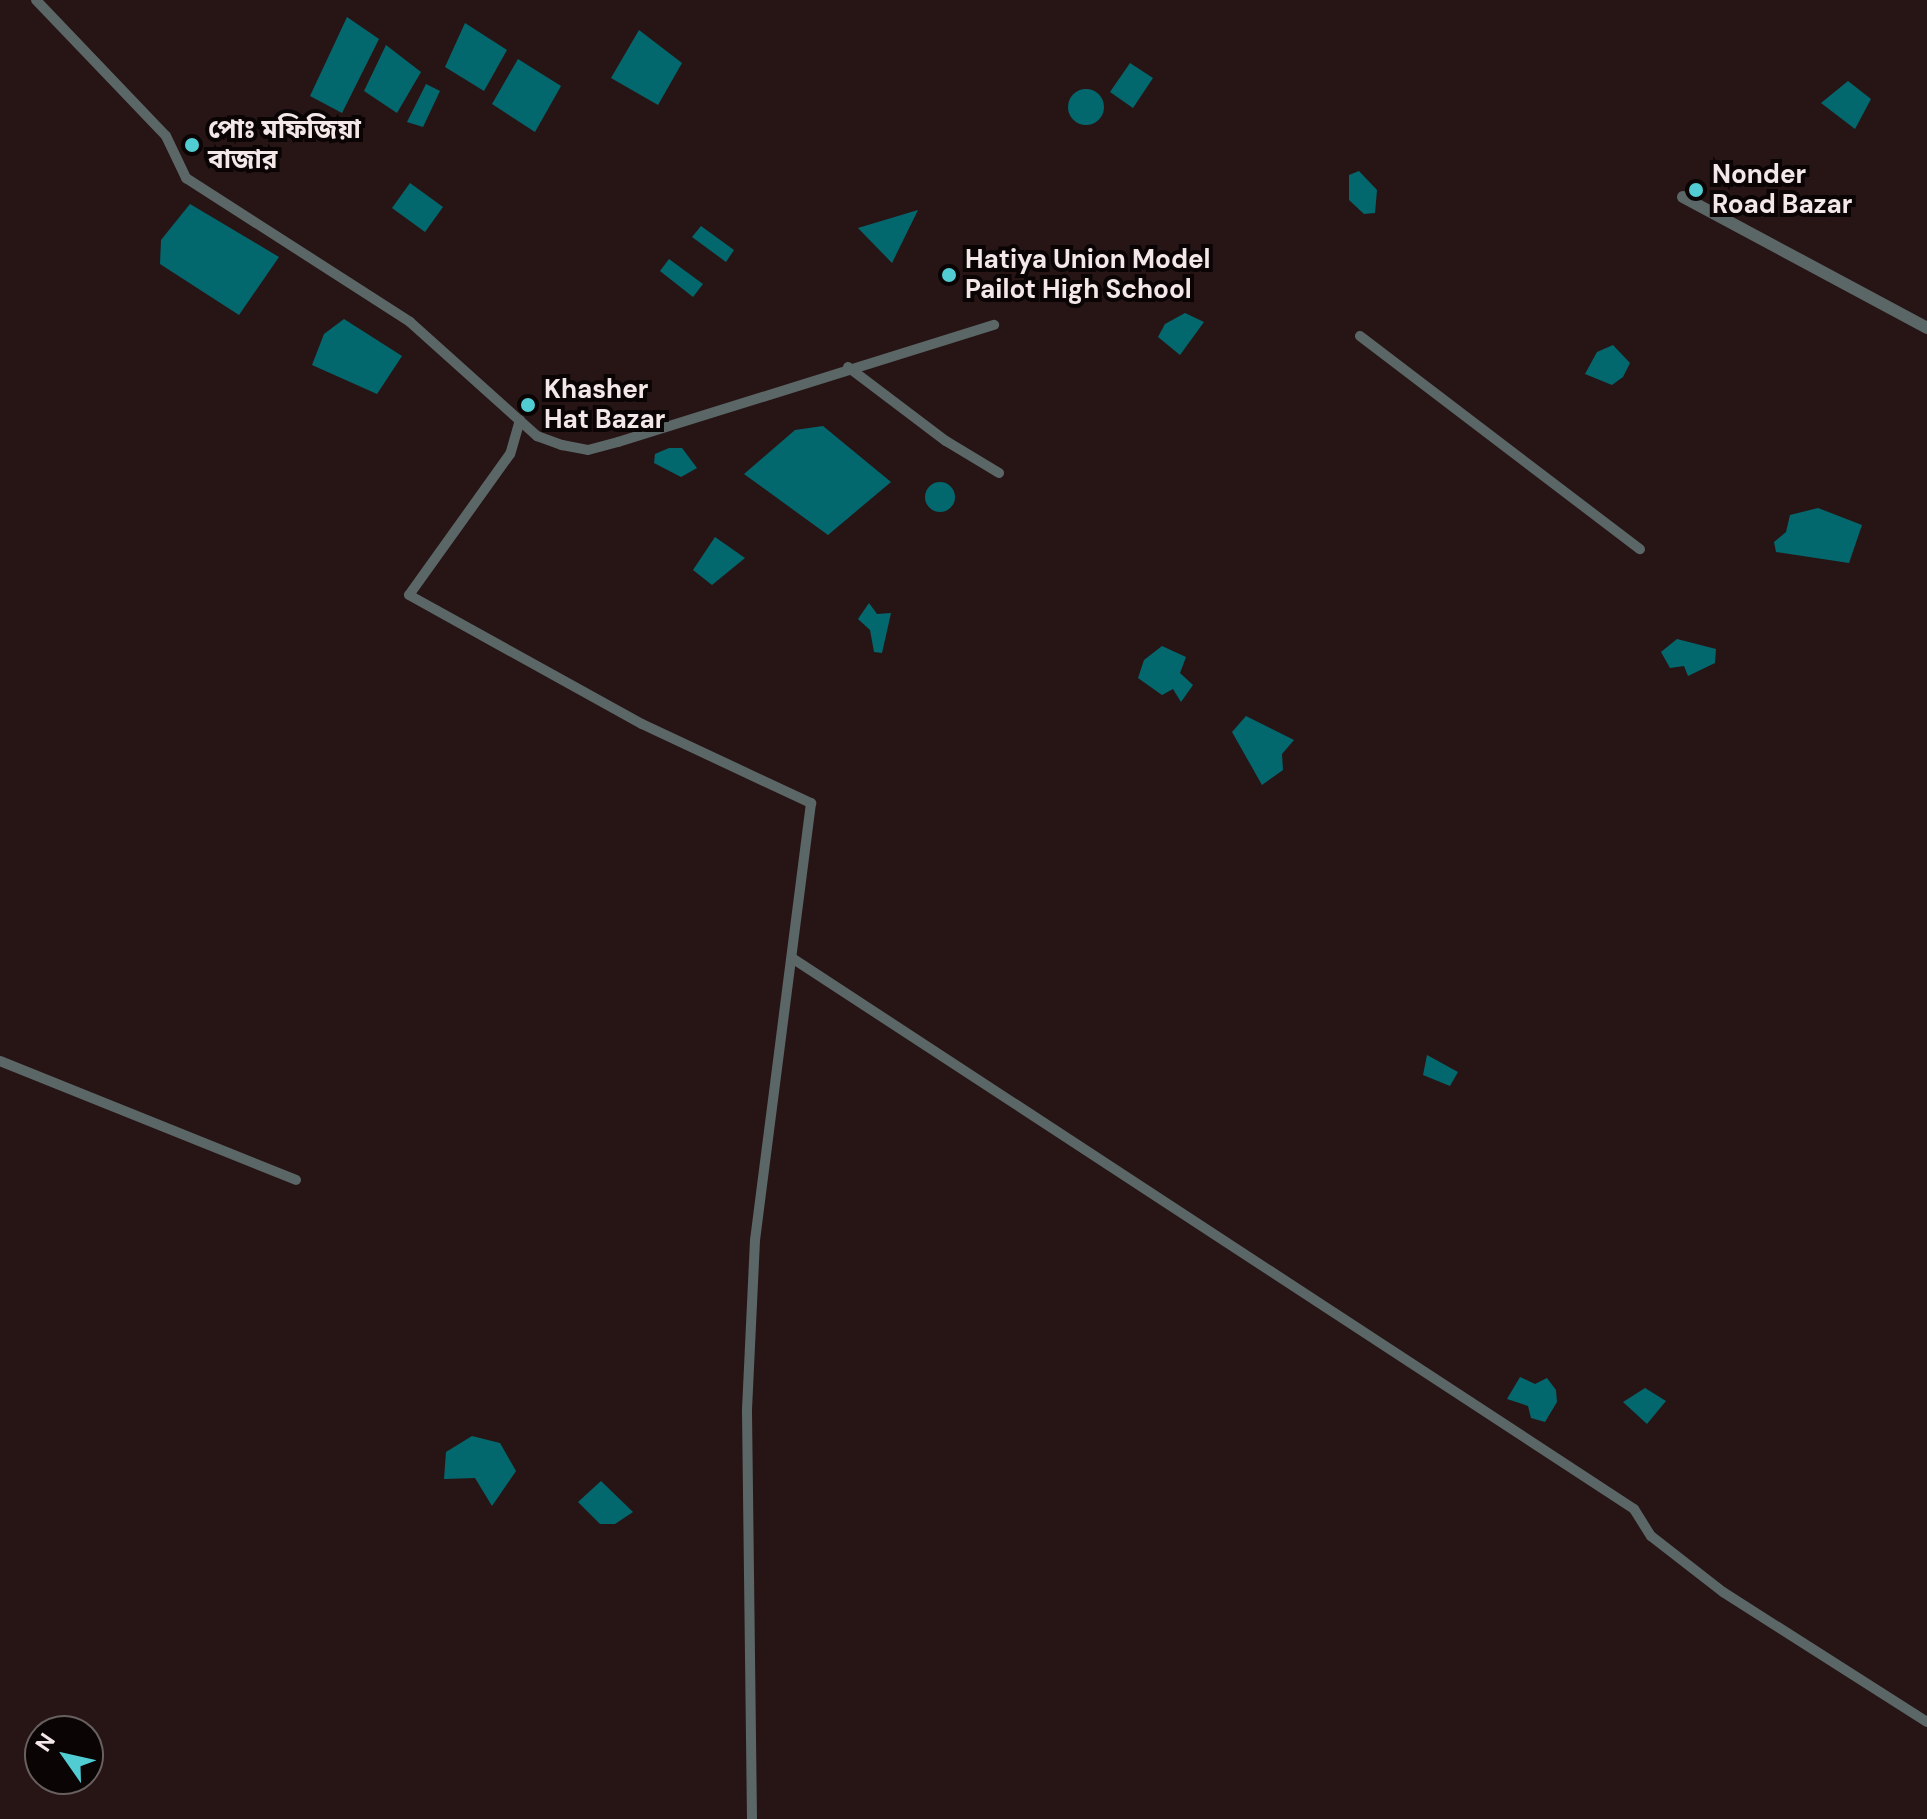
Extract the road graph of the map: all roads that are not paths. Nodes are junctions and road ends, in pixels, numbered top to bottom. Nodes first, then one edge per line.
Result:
1 (36, 0) edge
2 (1683, 197) dead end
3 (994, 325) dead end
4 (1927, 328) edge
5 (1360, 336) dead end
6 (848, 367) junction
7 (520, 420) junction
8 (999, 473) dead end
9 (1640, 549) dead end
10 (792, 958) junction
11 (0, 1061) edge
12 (296, 1180) dead end
13 (1927, 1722) edge
14 (752, 1819) edge

1 - 7 street
2 - 4 street
3 - 6 street
5 - 9 street
6 - 7 street
6 - 8 street
7 - 10 street
10 - 13 street
10 - 14 street
11 - 12 street

